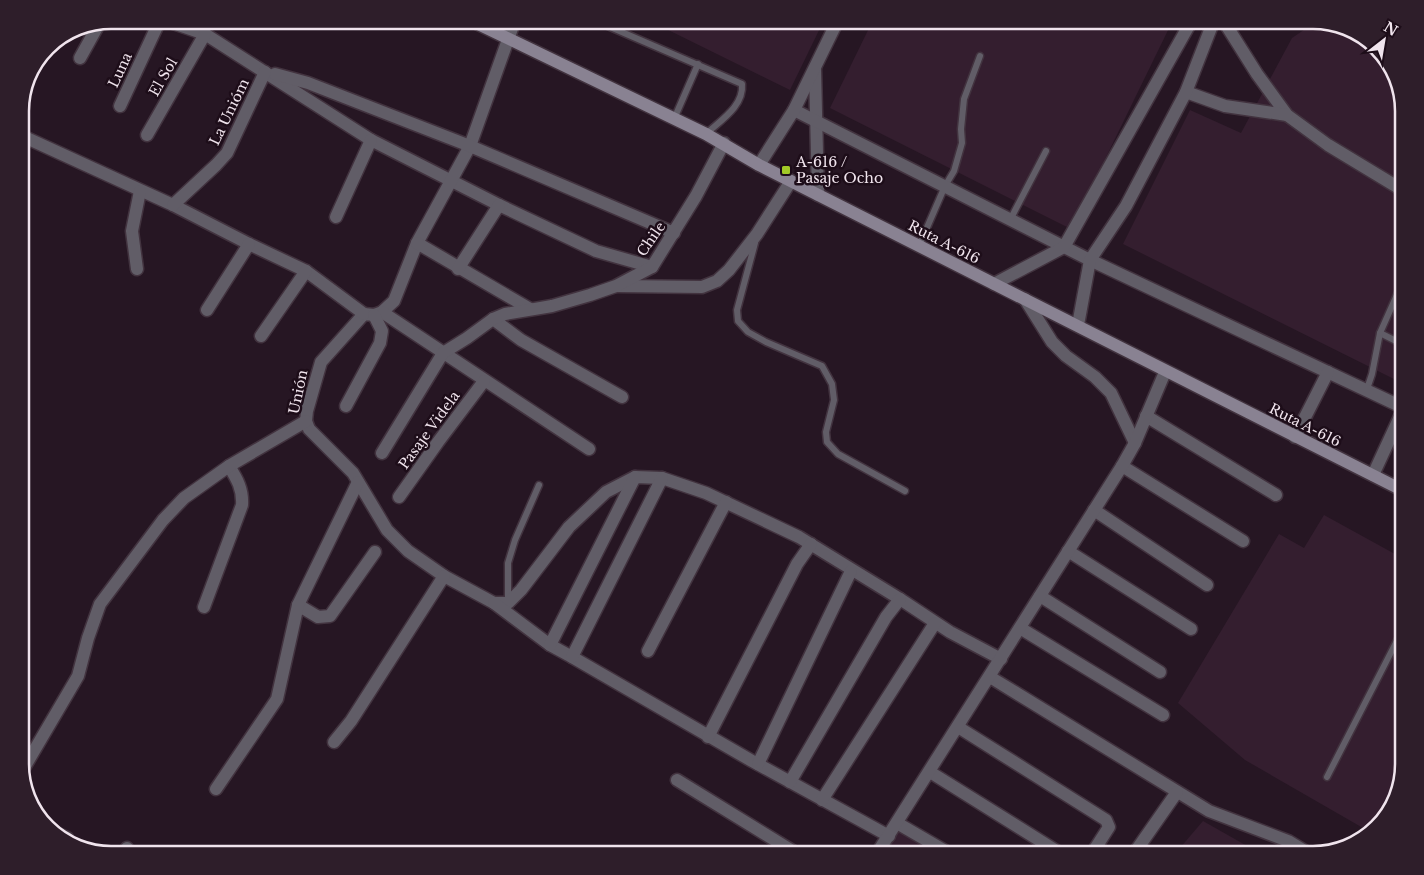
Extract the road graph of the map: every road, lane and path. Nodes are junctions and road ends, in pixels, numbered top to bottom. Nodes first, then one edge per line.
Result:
1 (158, 29) edge
2 (190, 29) edge
3 (487, 29) edge
4 (512, 29) edge
5 (615, 29) edge
6 (834, 29) edge
7 (1187, 29) edge
8 (1210, 29) edge
9 (1229, 29) edge
10 (96, 30) edge
11 (205, 34) junction
12 (508, 40) junction
13 (980, 56) dead end
14 (80, 58) dead end
15 (698, 64) junction
16 (815, 67) junction
17 (265, 72) junction
18 (1186, 92) junction
19 (120, 106) dead end
20 (794, 110) junction
21 (1287, 115) junction
22 (674, 119) junction
23 (816, 121) junction
24 (706, 134) junction
25 (147, 135) dead end
26 (29, 138) edge
27 (371, 140) junction
28 (724, 143) junction
29 (470, 146) junction
30 (1046, 151) dead end
31 (759, 165) junction
32 (452, 181) junction
33 (791, 181) junction
34 (1395, 185) edge
35 (944, 186) junction
36 (140, 190) junction
37 (818, 195) junction
38 (173, 205) junction
39 (499, 205) junction
40 (336, 217) dead end
41 (1010, 220) junction
42 (674, 233) junction
43 (757, 234) junction
44 (249, 244) junction
45 (417, 244) junction
46 (919, 246) junction
47 (1064, 247) junction
48 (1090, 260) junction
49 (652, 267) junction
50 (137, 269) dead end
51 (458, 269) junction
52 (306, 271) junction
53 (994, 284) junction
54 (616, 286) junction
55 (1025, 299) junction
56 (1395, 299) edge
57 (207, 310) dead end
58 (530, 310) junction
59 (373, 314) junction
60 (493, 319) junction
61 (1078, 325) junction
62 (1380, 333) junction
63 (261, 336) dead end
64 (1395, 340) edge
65 (443, 352) junction
66 (1166, 372) junction
67 (1328, 372) junction
68 (484, 381) junction
69 (1366, 389) junction
70 (622, 397) dead end
71 (1395, 403) edge
72 (346, 406) dead end
73 (1146, 416) junction
74 (306, 421) junction
75 (1395, 427) edge
76 (1295, 436) junction
77 (1134, 442) junction
78 (589, 449) dead end
79 (382, 453) dead end
80 (229, 466) junction
81 (1122, 466) junction
82 (1373, 475) junction
83 (635, 477) junction
84 (662, 478) junction
85 (358, 482) junction
86 (539, 485) dead end
87 (1395, 486) edge
88 (905, 491) dead end
89 (1276, 495) dead end
90 (399, 497) dead end
91 (726, 502) junction
92 (1094, 510) junction
93 (1243, 541) dead end
94 (811, 544) junction
95 (1068, 551) junction
96 (375, 552) dead end
97 (851, 570) junction
98 (444, 576) junction
99 (1208, 585) dead end
100 (1040, 596) junction
101 (900, 599) junction
102 (494, 603) junction
103 (508, 603) junction
104 (298, 605) junction
105 (204, 607) dead end
106 (936, 623) junction
107 (1020, 628) junction
108 (1191, 630) dead end
109 (550, 645) junction
110 (1395, 645) edge
111 (648, 651) dead end
112 (572, 658) junction
113 (1001, 659) junction
114 (1160, 672) dead end
115 (990, 677) junction
116 (1163, 715) dead end
117 (958, 727) junction
118 (708, 737) junction
119 (334, 742) dead end
120 (29, 760) edge
121 (758, 764) junction
122 (930, 772) junction
123 (1327, 777) dead end
124 (676, 780) dead end
125 (790, 782) junction
126 (216, 789) dead end
127 (1177, 792) junction
128 (822, 800) junction
129 (897, 823) junction
130 (889, 836) junction
131 (784, 846) edge
132 (882, 846) edge
133 (937, 846) edge
134 (1049, 846) edge
135 (1097, 846) edge
136 (1139, 846) edge
137 (1296, 846) edge

1 - 19 street, Luna
2 - 11 street
3 - 12 main road, Ruta A-616
4 - 12 street, Unión
5 - 15 lane
6 - 16 street
7 - 47 street
8 - 18 street
9 - 21 street
10 - 14 street
11 - 17 street
11 - 25 street, El Sol
12 - 22 main road, Ruta A-616
12 - 29 street, Unión
13 - 35 lane
15 - 22 lane
15 - 24 lane
16 - 20 street
16 - 23 street
17 - 27 street
17 - 29 street
17 - 38 street, La Unióm
18 - 21 street
18 - 48 street
20 - 23 street
20 - 31 street
21 - 34 street
22 - 24 main road, Ruta A-616
23 - 35 street
23 - 37 street
24 - 28 main road, Ruta A-616
26 - 36 street
27 - 32 street
27 - 40 street
28 - 31 main road, Ruta A-616
28 - 42 street, Chile
29 - 32 street, Unión
29 - 42 street
30 - 41 lane
31 - 33 main road, Ruta A-616
32 - 39 street
32 - 45 street, Unión
33 - 37 main road, Ruta A-616
33 - 43 street
35 - 41 street
35 - 46 lane
36 - 38 street
36 - 50 street
37 - 46 main road, Ruta A-616
38 - 44 street
39 - 49 street
39 - 51 street
41 - 47 street
42 - 49 street, Chile
43 - 54 street
43 - 88 lane
44 - 52 street
44 - 57 street
45 - 51 street
45 - 59 street, Unión
46 - 53 main road, Ruta A-616
47 - 48 street
47 - 53 street
48 - 61 street
48 - 67 street
49 - 54 street, Chile
51 - 58 street
52 - 59 street
52 - 63 street
53 - 55 main road, Ruta A-616
54 - 58 street, Chile
55 - 61 main road, Ruta A-616
55 - 77 street
56 - 62 lane
58 - 60 street, Chile
59 - 65 street
59 - 72 street
59 - 74 street, Unión
60 - 65 street, Chile
60 - 70 street
61 - 66 main road, Ruta A-616
62 - 64 lane
62 - 69 lane
65 - 68 street
65 - 79 street
66 - 73 street
66 - 76 main road, Ruta A-616
67 - 69 street
67 - 76 street
68 - 78 street
68 - 90 street, Pasaje Videla
69 - 71 street
73 - 77 street
73 - 89 street
74 - 80 street
74 - 85 street, Unión
75 - 82 street
76 - 82 main road, Ruta A-616
77 - 81 street
80 - 105 street
80 - 120 street
81 - 92 street
81 - 93 street
82 - 87 main road, Ruta A-616
83 - 84 street
83 - 103 street
83 - 109 street
84 - 91 street
84 - 112 street
85 - 98 street, Unión
85 - 104 street
86 - 103 lane
91 - 94 street
91 - 111 street
92 - 95 street
92 - 99 street
94 - 97 street
94 - 118 street
95 - 100 street
95 - 108 street
96 - 104 street
97 - 101 street
97 - 121 street
98 - 102 street, Unión
98 - 119 street
100 - 107 street
100 - 114 street
101 - 106 street
101 - 125 street
102 - 103 street
102 - 109 street, Unión
104 - 126 street
106 - 113 street
106 - 128 street
107 - 113 street
107 - 116 street
109 - 112 street, Unión
110 - 123 lane
112 - 118 street, Unión
113 - 115 street
115 - 117 street
115 - 127 street
117 - 122 street
117 - 135 street
118 - 121 street, Unión
121 - 125 street, Unión
122 - 129 street
122 - 134 street
124 - 131 street
125 - 128 street, Unión
127 - 136 street
127 - 137 street
128 - 130 street, Unión
129 - 130 street
129 - 133 street
130 - 132 street

